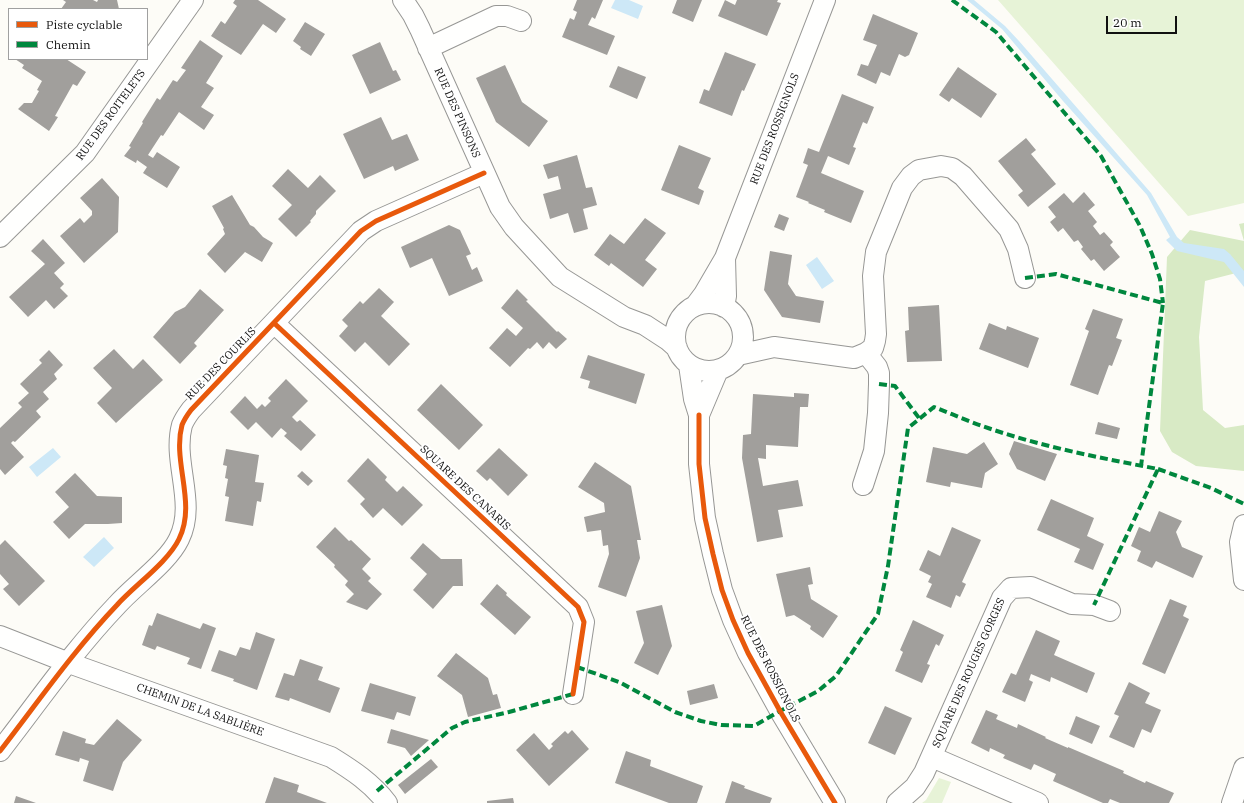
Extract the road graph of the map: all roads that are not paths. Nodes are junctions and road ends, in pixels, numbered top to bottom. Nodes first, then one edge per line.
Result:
1 (193, 0) edge
2 (403, 0) edge
3 (825, 0) edge
4 (521, 21) dead end
5 (428, 48) junction
6 (484, 173) junction
7 (0, 237) edge
8 (725, 258) junction
9 (1026, 278) dead end
10 (695, 306) junction
11 (724, 307) junction
12 (679, 320) junction
13 (274, 323) junction
14 (645, 325) junction
15 (742, 328) junction
16 (774, 347) junction
17 (677, 348) junction
18 (866, 354) junction
19 (738, 355) junction
20 (689, 365) junction
21 (718, 370) junction
22 (699, 415) junction
23 (863, 484) dead end
24 (1244, 525) edge
25 (1244, 580) edge
26 (1110, 611) dead end
27 (0, 636) edge
28 (68, 663) junction
29 (573, 694) dead end
30 (0, 751) edge
31 (932, 757) junction
32 (1244, 768) edge
33 (387, 803) edge
34 (835, 803) edge
35 (897, 803) edge
36 (1038, 803) edge
37 (1232, 803) edge

1 - 7 street, RUE DES ROITELETS
2 - 5 street, RUE DES PINSONS
3 - 8 street, RUE DES ROSSIGNOLS
4 - 5 street
5 - 6 street, RUE DES PINSONS
6 - 13 street, RUE DES COURLIS
6 - 14 street, RUE DES PINSONS
8 - 10 street, RUE DES ROSSIGNOLS
8 - 11 street, RUE DES ROSSIGNOLS
9 - 18 street
10 - 11 street
10 - 12 street
11 - 15 street
12 - 14 street, RUE DES PINSONS
12 - 17 street
13 - 28 street, RUE DES COURLIS
13 - 29 street, SQUARE DES CANARIS
14 - 17 street, RUE DES PINSONS
15 - 16 street
15 - 19 street
16 - 18 street
16 - 19 street
17 - 20 street
18 - 23 street
19 - 21 street
20 - 21 street
20 - 22 street, RUE DES ROSSIGNOLS
21 - 22 street, RUE DES ROSSIGNOLS
22 - 34 street, RUE DES ROSSIGNOLS
24 - 25 street
26 - 31 street, SQUARE DES ROUGES GORGES
27 - 28 street, CHEMIN DE LA SABLIÈRE
28 - 30 street, RUE DES COURLIS
28 - 33 street, CHEMIN DE LA SABLIÈRE
31 - 35 street, SQUARE DES ROUGES GORGES
31 - 36 street
32 - 37 street

